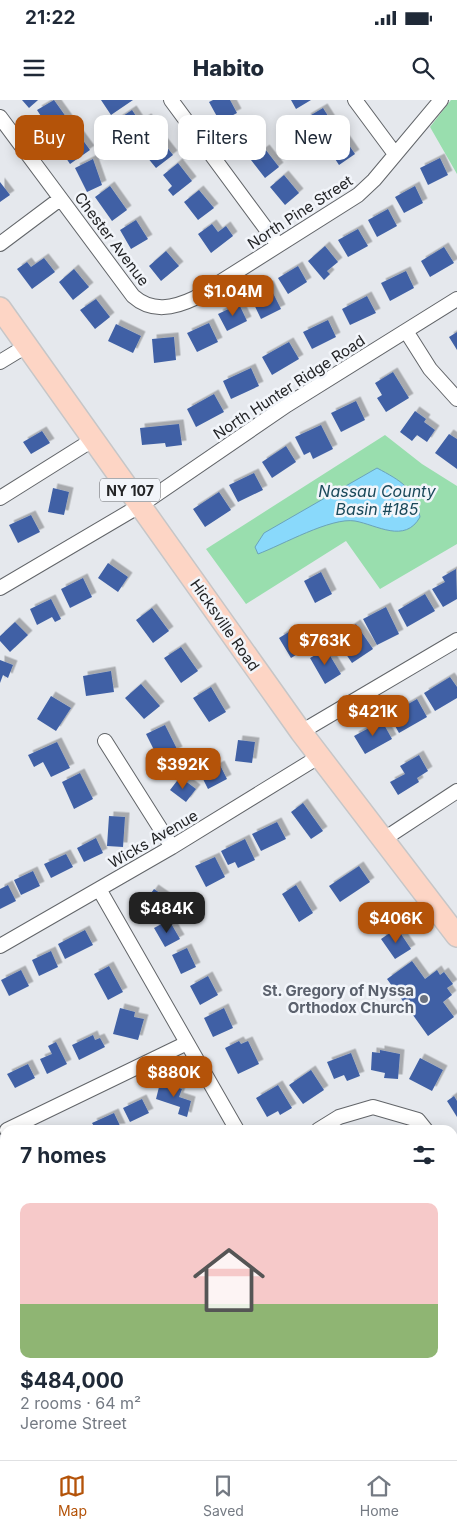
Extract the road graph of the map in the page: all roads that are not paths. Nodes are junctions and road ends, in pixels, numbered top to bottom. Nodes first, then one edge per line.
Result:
1 (171, 100) edge
2 (355, 100) edge
3 (441, 100) edge
4 (0, 117) edge
5 (395, 154) junction
6 (60, 199) junction
7 (0, 244) edge
8 (278, 245) junction
9 (230, 276) joint
10 (457, 299) edge
11 (0, 308) edge
12 (406, 331) junction
13 (28, 345) junction
14 (0, 362) edge
15 (457, 399) edge
16 (94, 439) junction
17 (0, 498) edge
18 (141, 505) junction
19 (0, 588) edge
20 (457, 640) edge
21 (302, 732) junction
22 (105, 741) dead end
23 (320, 756) junction
24 (457, 791) edge
25 (384, 839) junction
26 (172, 847) junction
27 (99, 889) junction
28 (457, 936) edge
29 (0, 946) edge
30 (187, 1043) junction
31 (18, 1125) edge
32 (234, 1125) edge
33 (326, 1125) edge
34 (422, 1125) edge

1 - 8 street
2 - 5 street
3 - 5 street, North Pine Street
4 - 6 street, Chester Avenue
5 - 8 street, North Pine Street
6 - 7 street
6 - 9 street, Chester Avenue
8 - 9 street, North Pine Street
10 - 12 street, North Hunter Ridge Road
11 - 13 main road, Hicksville Road / NY 107
12 - 15 street
12 - 18 street, North Hunter Ridge Road
13 - 14 street
13 - 16 main road, Hicksville Road / NY 107
16 - 17 street
16 - 18 main road, Hicksville Road / NY 107
18 - 19 street, North Hunter Ridge Road
18 - 21 main road, Hicksville Road / NY 107
20 - 21 street
21 - 23 main road, Hicksville Road / NY 107
22 - 26 street
23 - 25 main road, Hicksville Road / NY 107
23 - 26 street, Wicks Avenue
24 - 25 street
25 - 28 main road, Hicksville Road / NY 107
26 - 27 street, Wicks Avenue
27 - 29 street, Wicks Avenue
27 - 30 street
30 - 31 street
30 - 32 street
33 - 34 street

